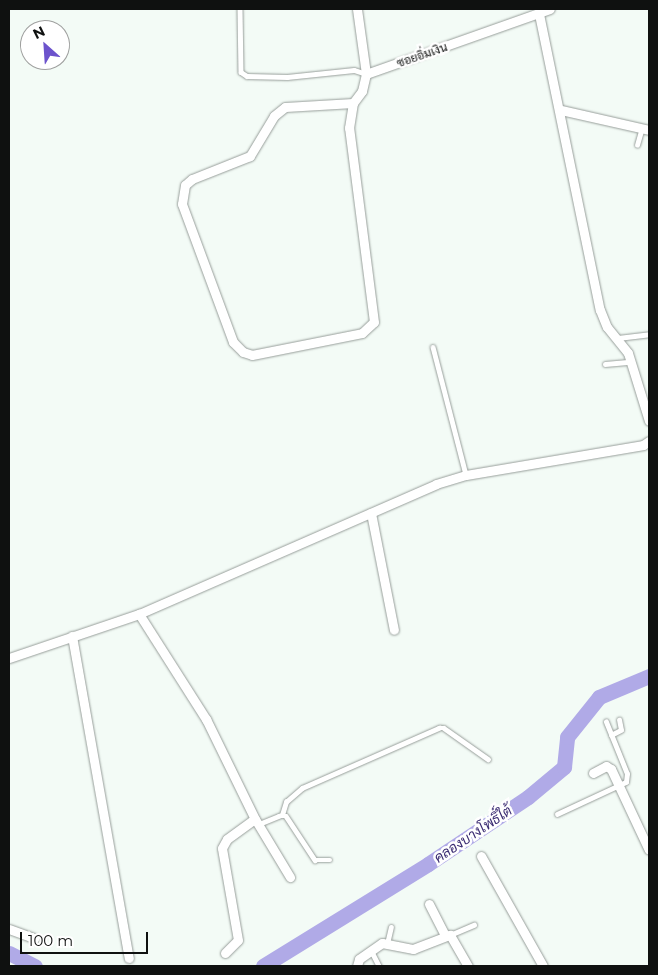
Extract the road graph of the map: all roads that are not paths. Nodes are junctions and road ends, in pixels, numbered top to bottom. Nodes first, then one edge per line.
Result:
1 (240, 9) edge
2 (357, 9) edge
3 (550, 9) edge
4 (539, 14) junction
5 (366, 74) junction
6 (353, 103) junction
7 (561, 110) junction
8 (645, 129) edge
9 (637, 145) dead end
10 (649, 334) edge
11 (618, 338) junction
12 (433, 347) dead end
13 (632, 362) junction
14 (605, 364) dead end
15 (649, 421) edge
16 (649, 441) edge
17 (466, 475) junction
18 (370, 513) junction
19 (139, 614) junction
20 (394, 630) dead end
21 (72, 636) junction
22 (9, 658) edge
23 (619, 720) dead end
24 (606, 722) dead end
25 (611, 735) junction
26 (488, 759) dead end
27 (593, 773) dead end
28 (619, 785) junction
29 (557, 814) dead end
30 (282, 815) junction
31 (257, 822) junction
32 (649, 850) edge
33 (481, 856) dead end
34 (330, 860) dead end
35 (290, 877) dead end
36 (429, 904) dead end
37 (474, 925) dead end
38 (391, 927) dead end
39 (9, 929) edge
40 (448, 935) junction
41 (34, 938) dead end
42 (387, 944) junction
43 (371, 950) junction
44 (225, 953) dead end
45 (129, 958) dead end
46 (357, 966) edge
47 (379, 966) edge
48 (468, 966) edge
49 (543, 966) edge

1 - 5 lane
2 - 5 street
3 - 4 street, ซอยอิ่มเงิน
4 - 5 street, ซอยอิ่มเงิน
4 - 7 street
5 - 6 street
6 - 6 street
7 - 8 street
7 - 11 street
8 - 9 lane
10 - 11 lane
11 - 13 street
12 - 17 lane
13 - 14 lane
13 - 15 street
16 - 17 street
17 - 18 street
18 - 19 street
18 - 20 street
19 - 21 street
19 - 31 street
21 - 22 street
21 - 45 street
23 - 25 lane
24 - 25 lane
25 - 28 lane
26 - 30 lane
27 - 28 street
28 - 29 lane
28 - 32 street
30 - 31 lane
30 - 34 lane
31 - 35 street
31 - 44 street
33 - 49 street
36 - 40 street
37 - 40 lane
38 - 42 lane
39 - 41 street
40 - 42 street
40 - 48 street
42 - 43 street
43 - 46 street
43 - 47 lane

